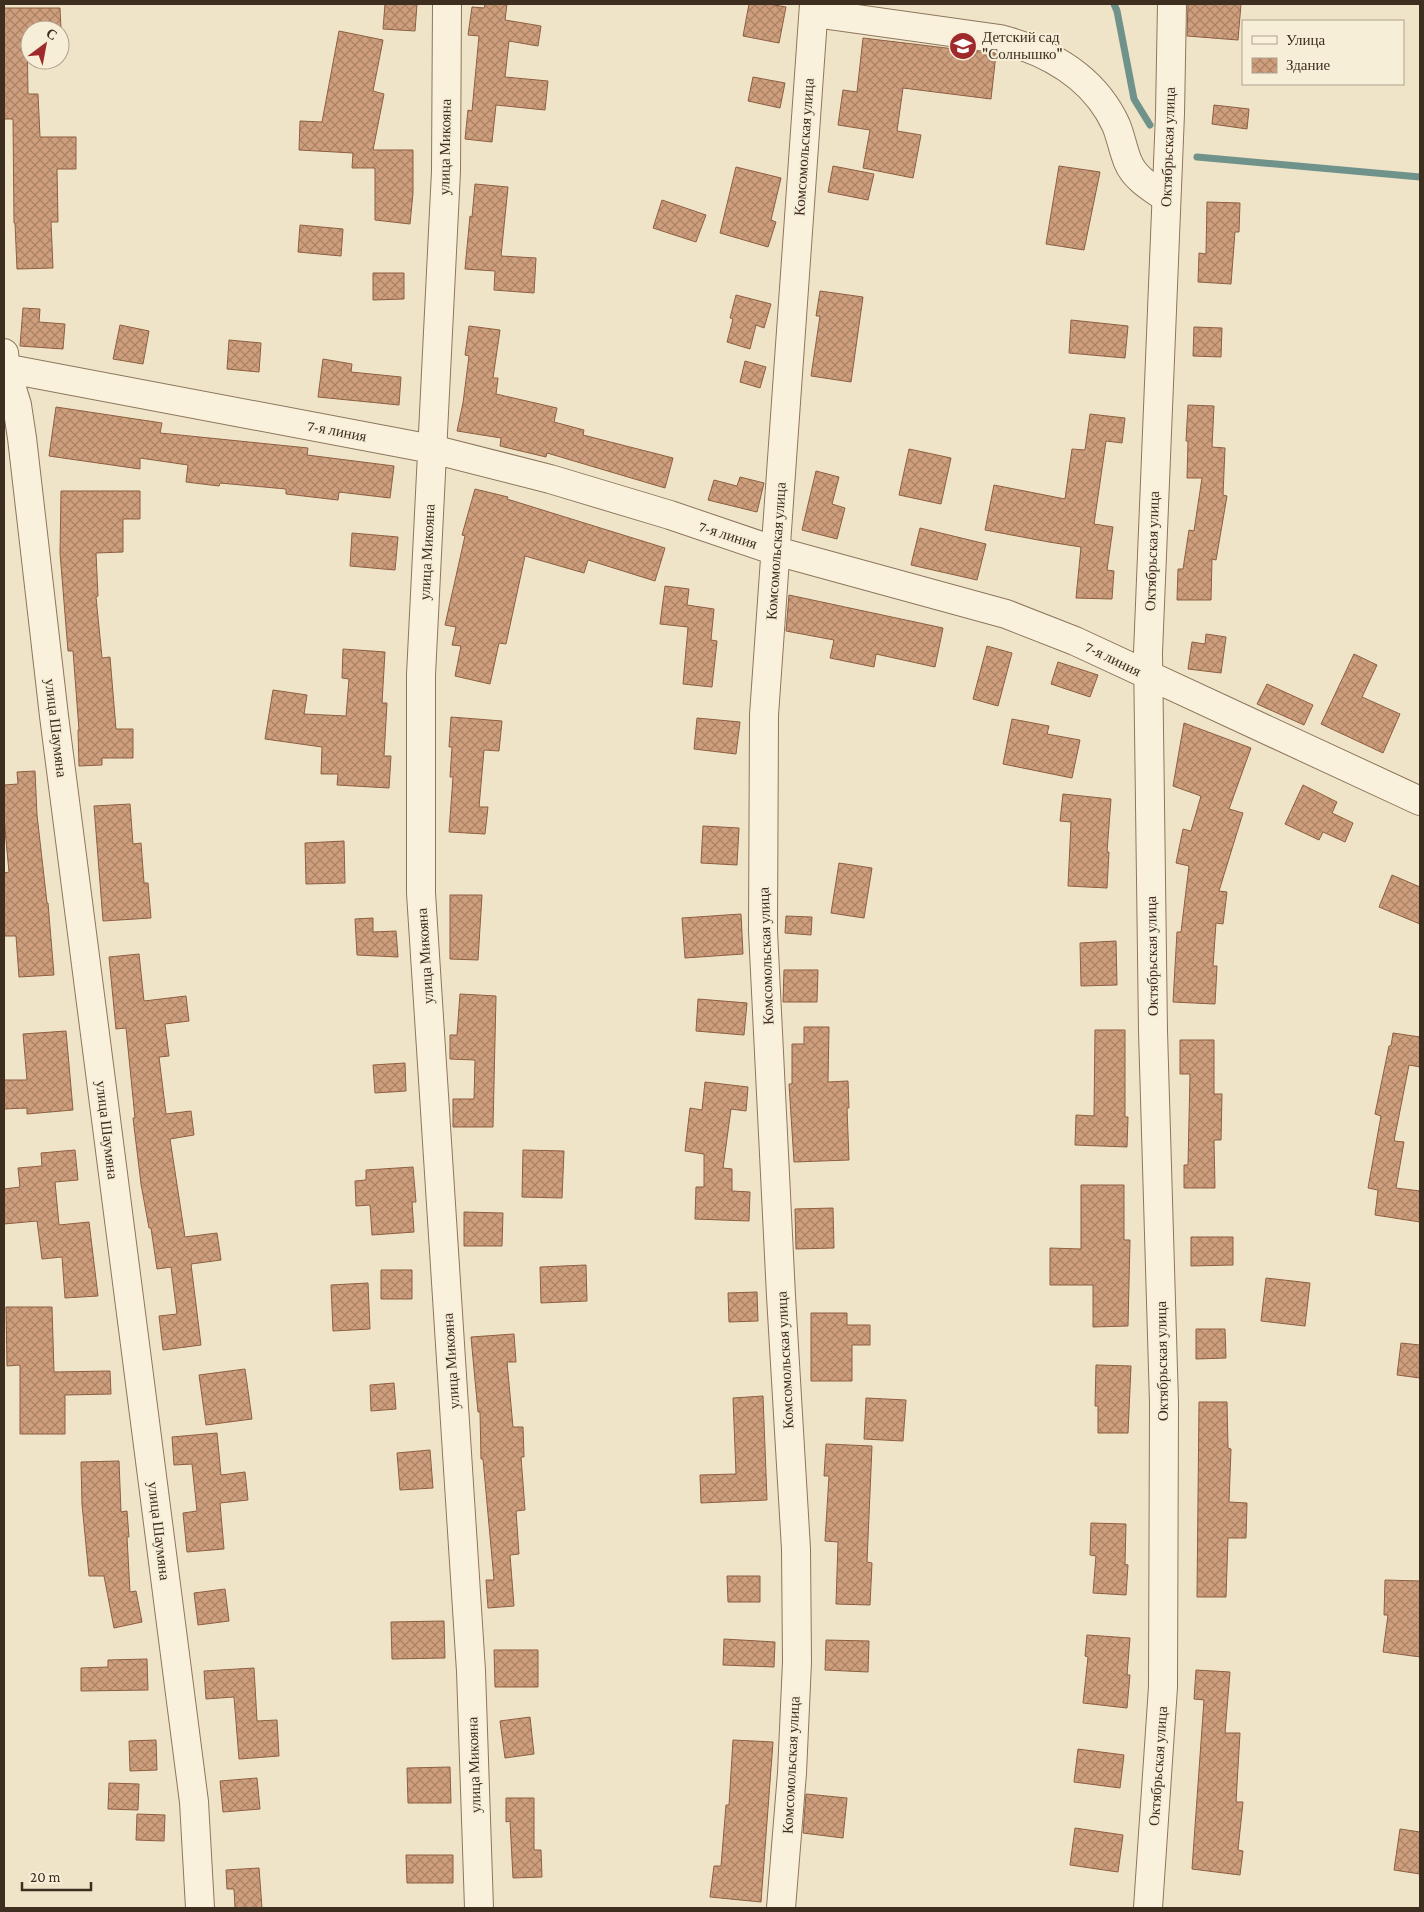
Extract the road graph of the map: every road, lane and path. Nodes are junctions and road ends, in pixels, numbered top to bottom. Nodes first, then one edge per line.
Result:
1 (447, 4) edge
2 (1172, 4) edge
3 (814, 8) edge
4 (1166, 198) junction
5 (4, 363) edge
6 (432, 449) junction
7 (776, 551) junction
8 (1148, 676) junction
9 (1420, 801) edge
10 (200, 1908) edge
11 (480, 1908) edge
12 (781, 1908) edge
13 (1148, 1908) edge

1 - 6 street, улица Микояна
2 - 4 street, Октябрьская улица
3 - 4 street
3 - 7 street, Комсомольская улица
4 - 8 street, Октябрьская улица
5 - 6 street, 7-я линия
5 - 10 street, улица Шаумяна
6 - 7 street, 7-я линия
6 - 11 street, улица Микояна
7 - 8 street, 7-я линия
7 - 12 street, Комсомольская улица
8 - 9 street, 7-я линия
8 - 13 street, Октябрьская улица

